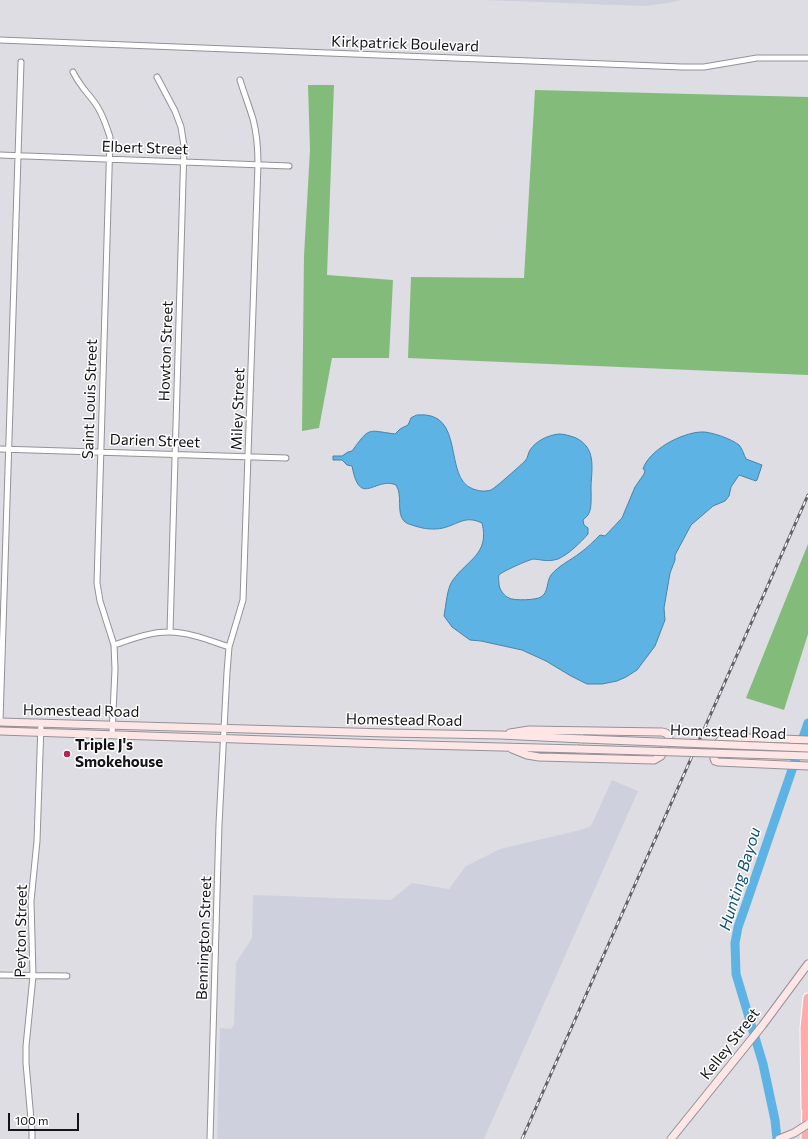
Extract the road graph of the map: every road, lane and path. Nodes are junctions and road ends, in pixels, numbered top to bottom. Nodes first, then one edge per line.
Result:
1 (0, 40) edge
2 (808, 58) edge
3 (21, 62) dead end
4 (73, 72) dead end
5 (158, 77) dead end
6 (240, 80) dead end
7 (0, 155) edge
8 (18, 155) junction
9 (110, 159) junction
10 (184, 161) junction
11 (258, 164) junction
12 (289, 166) dead end
13 (0, 449) edge
14 (8, 449) junction
15 (101, 451) junction
16 (174, 454) junction
17 (249, 456) junction
18 (286, 458) dead end
19 (170, 632) junction
20 (114, 645) junction
21 (229, 647) junction
22 (0, 722) edge
23 (41, 724) junction
24 (113, 725) junction
25 (224, 728) junction
26 (0, 731) edge
27 (40, 732) junction
28 (112, 735) junction
29 (500, 735) junction
30 (223, 738) junction
31 (808, 740) edge
32 (505, 747) junction
33 (808, 748) edge
34 (808, 756) edge
35 (808, 766) edge
36 (808, 964) edge
37 (0, 975) edge
38 (33, 976) junction
39 (67, 976) dead end
40 (808, 998) edge
41 (808, 1095) edge
42 (806, 1108) junction
43 (808, 1124) edge
44 (32, 1139) edge
45 (210, 1139) edge
46 (671, 1139) edge
47 (779, 1139) edge
48 (806, 1139) edge

1 - 2 street, Kirkpatrick Boulevard
3 - 8 street
4 - 9 street, Saint Louis Street
5 - 10 street, Howton Street
6 - 11 street, Miley Street
7 - 8 street, Elbert Street
8 - 9 street, Elbert Street
8 - 14 street
9 - 10 street, Elbert Street
9 - 15 street, Saint Louis Street
10 - 11 street, Elbert Street
10 - 16 street, Howton Street
11 - 12 street, Elbert Street
11 - 17 street, Miley Street
13 - 14 street, Darien Street
14 - 15 street, Darien Street
14 - 22 street
15 - 16 street, Darien Street
15 - 20 street, Saint Louis Street
16 - 17 street, Darien Street
16 - 19 street, Howton Street
17 - 18 street, Darien Street
17 - 21 street, Miley Street
19 - 20 street
19 - 21 street
20 - 24 street, Saint Louis Street
21 - 25 street, Miley Street
22 - 23 main road, Homestead Road
23 - 24 main road, Homestead Road
23 - 27 street, Peyton Street
24 - 25 main road, Homestead Road
24 - 28 street, Saint Louis Street
25 - 29 main road, Homestead Road
25 - 30 street, Miley Street
26 - 27 main road, Homestead Road
27 - 28 main road, Homestead Road
27 - 38 street, Peyton Street
28 - 30 main road, Homestead Road
29 - 32 main road
29 - 33 main road, Homestead Road, bridge
30 - 32 main road, Homestead Road
30 - 45 street, Bennington Street
31 - 35 main road
32 - 34 main road, Homestead Road, bridge
36 - 46 main road, Kelley Street
37 - 38 street
38 - 39 street
38 - 44 street, Peyton Street
40 - 42 highway
41 - 42 highway
42 - 48 highway
43 - 47 main road, bridge

